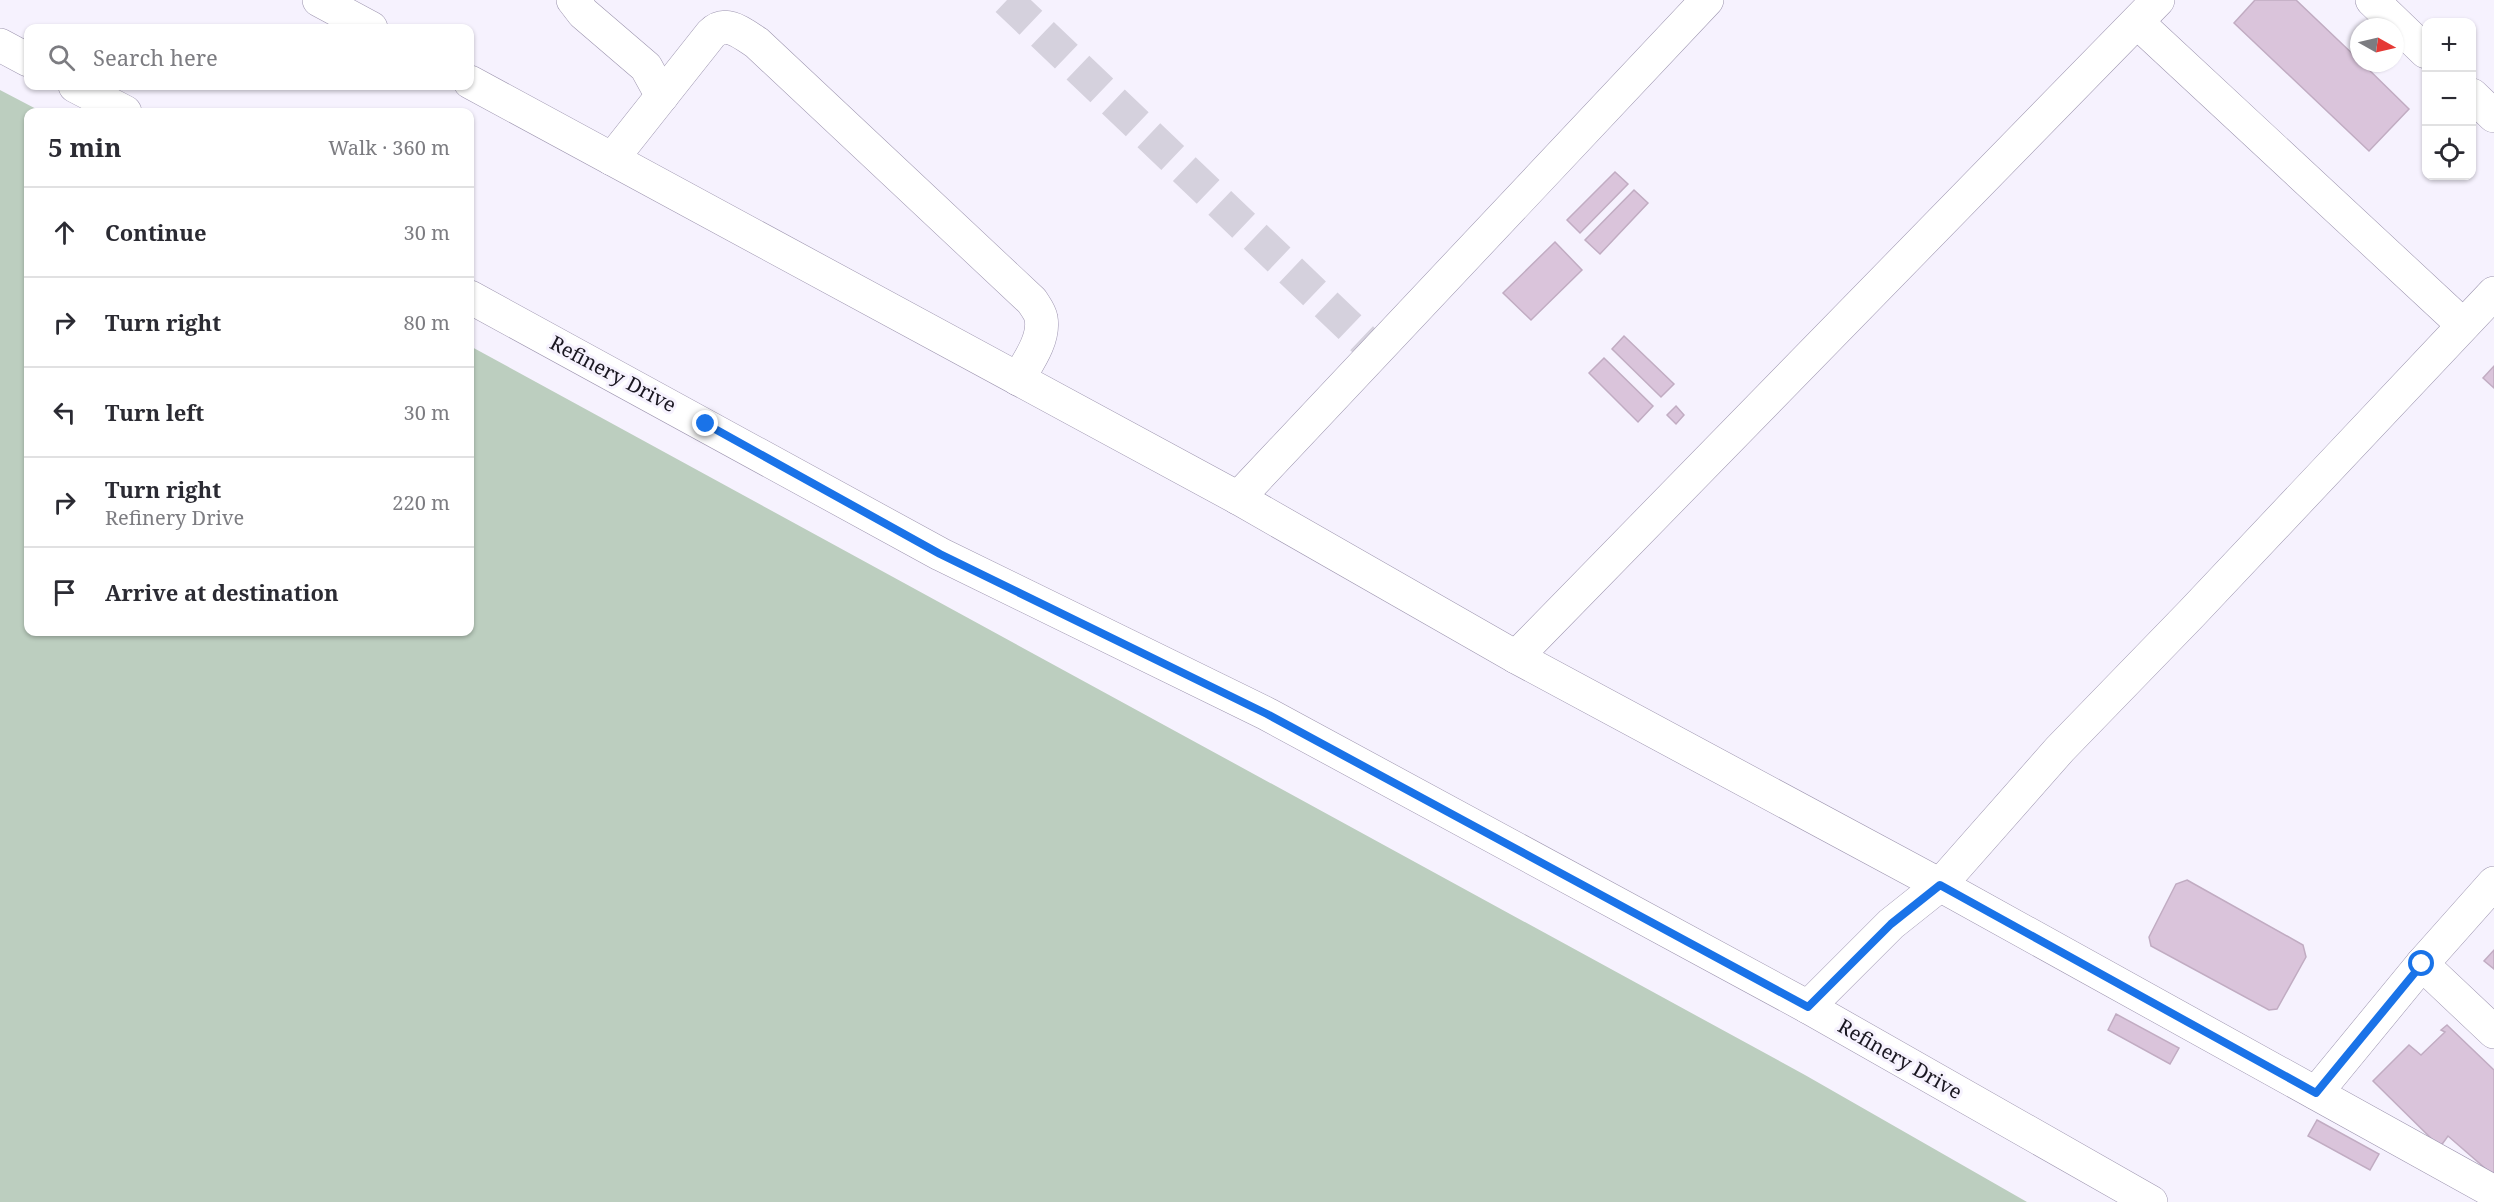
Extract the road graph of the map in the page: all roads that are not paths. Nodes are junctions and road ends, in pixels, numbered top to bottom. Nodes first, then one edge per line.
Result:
1 (319, 0) edge
2 (573, 0) edge
3 (1707, 0) edge
4 (2372, 0) edge
5 (2148, 11) edge
6 (364, 24) edge
7 (0, 45) edge
8 (2422, 47) edge
9 (24, 58) edge
10 (474, 84) edge
11 (83, 90) edge
12 (662, 96) junction
13 (2476, 99) edge
14 (117, 108) edge
15 (2494, 116) edge
16 (612, 159) junction
17 (2494, 293) edge
18 (474, 299) edge
19 (2463, 325) junction
20 (1018, 379) junction
21 (1238, 498) junction
22 (1516, 657) junction
23 (2494, 883) edge
24 (1940, 885) junction
25 (2422, 964) junction
26 (1808, 1007) junction
27 (2494, 1032) edge
28 (2316, 1093) junction
29 (2494, 1192) edge
30 (2151, 1202) edge

1 - 6 street
2 - 12 street
3 - 21 street
4 - 8 street
5 - 19 street
5 - 22 street
7 - 9 street
10 - 16 street
11 - 14 street
12 - 16 street
12 - 20 street
13 - 15 street
16 - 20 street
17 - 19 street
18 - 26 street, Refinery Drive
19 - 24 street
20 - 21 street
21 - 22 street
22 - 24 street
23 - 25 street
24 - 26 street
24 - 28 street
25 - 27 street
25 - 28 street
26 - 30 street, Refinery Drive
28 - 29 street

